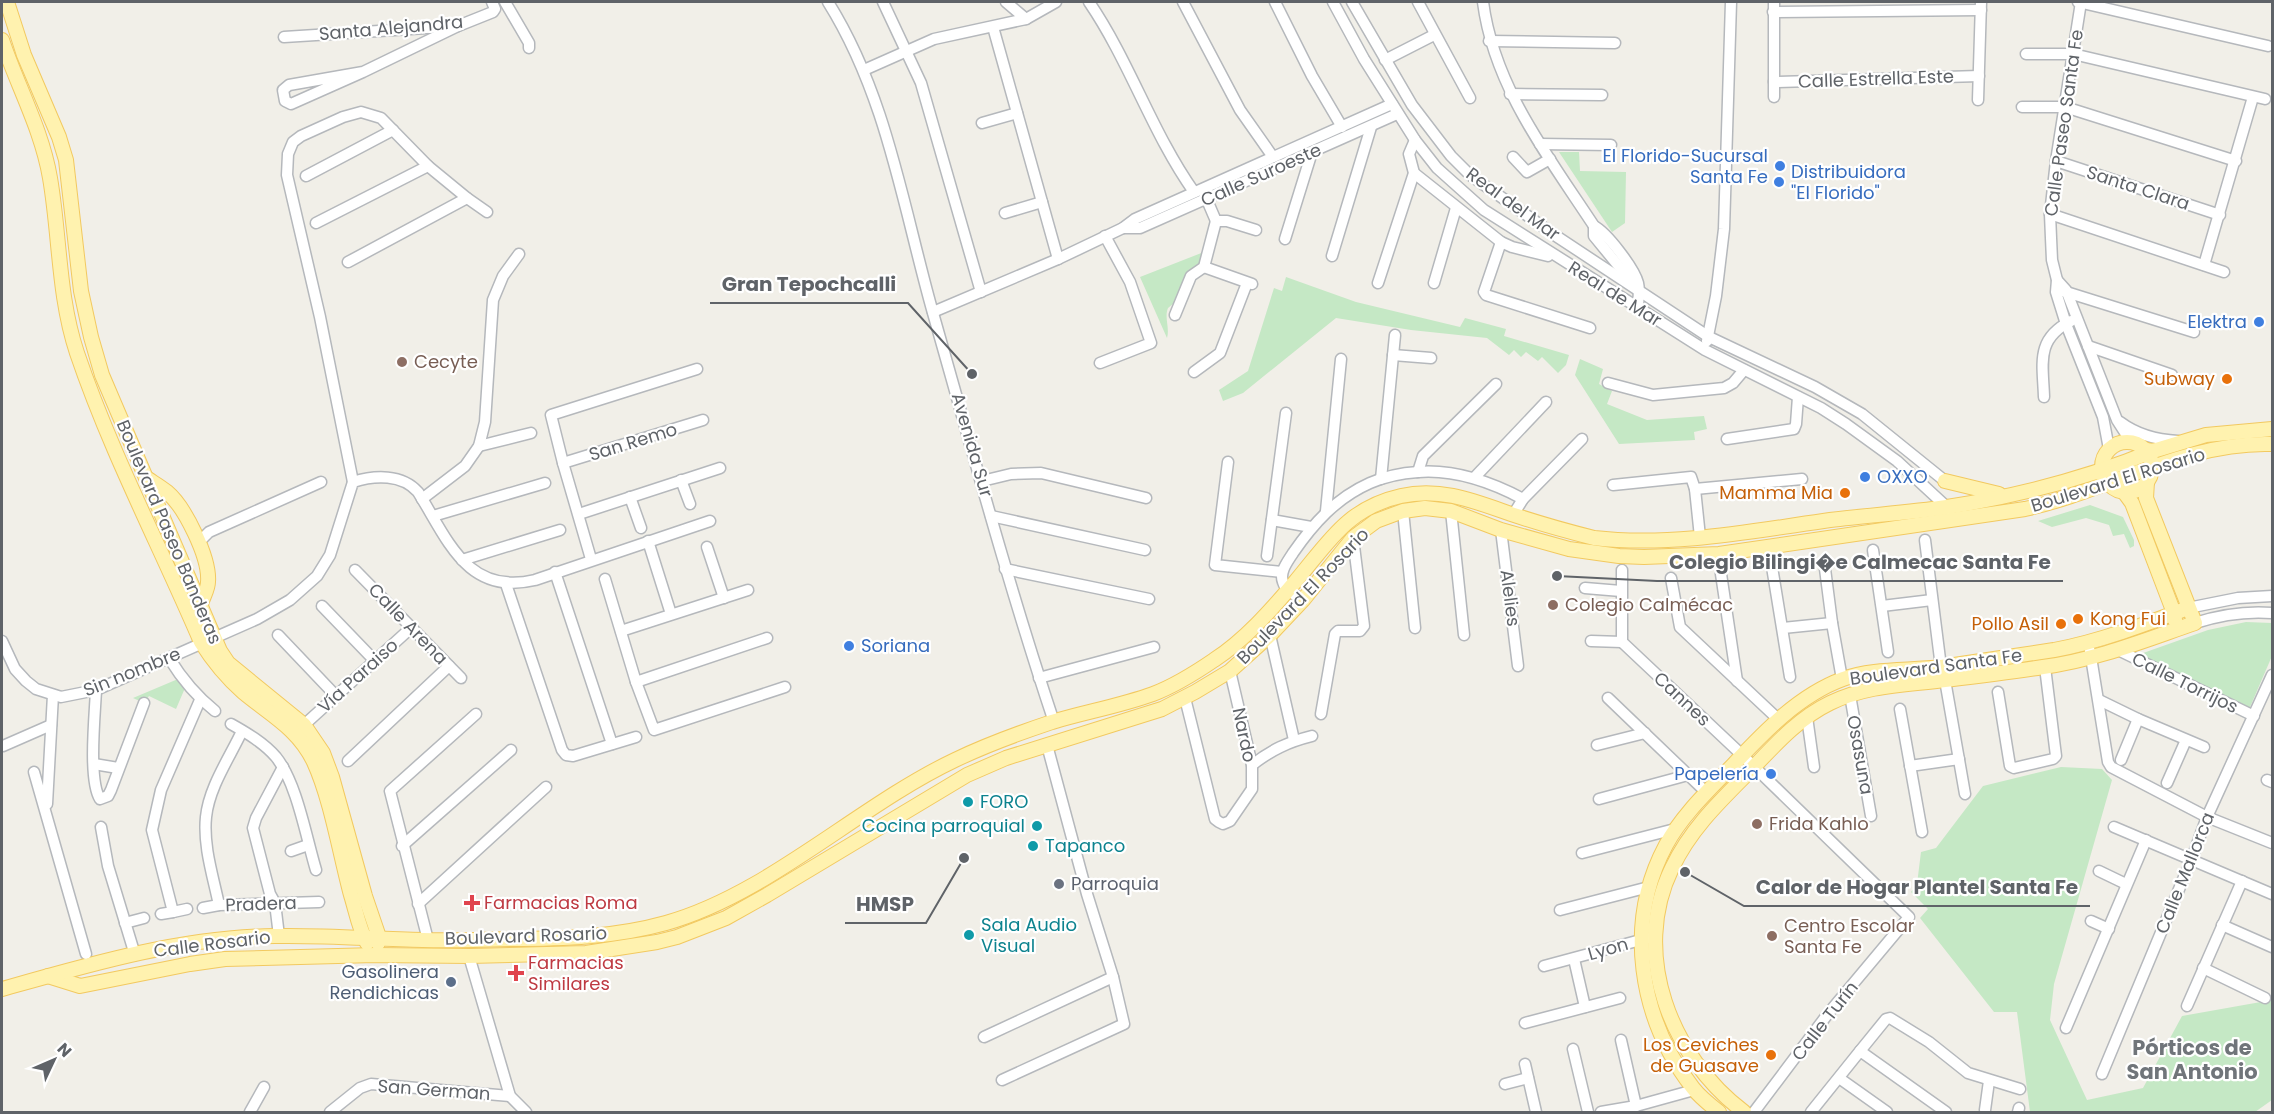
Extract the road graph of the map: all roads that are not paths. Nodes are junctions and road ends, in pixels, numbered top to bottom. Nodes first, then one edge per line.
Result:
1 (6, 2) edge
2 (505, 2) edge
3 (828, 2) edge
4 (883, 2) edge
5 (1006, 2) edge
6 (1056, 2) edge
7 (1089, 2) edge
8 (1183, 2) edge
9 (1275, 2) edge
10 (1333, 2) edge
11 (1352, 2) edge
12 (1418, 2) edge
13 (1483, 2) edge
14 (1731, 2) edge
15 (2080, 2) edge
16 (493, 5) edge
17 (1981, 6) edge
18 (1774, 7) edge
19 (1026, 19) junction
20 (458, 26) junction
21 (993, 27) junction
22 (1434, 35) junction
23 (284, 37) dead end
24 (2, 40) edge
25 (1490, 41) junction
26 (1615, 43) dead end
27 (2268, 46) dead end
28 (529, 48) dead end
29 (907, 50) junction
30 (2026, 54) dead end
31 (2073, 54) junction
32 (1385, 60) junction
33 (864, 70) junction
34 (363, 72) junction
35 (1979, 76) junction
36 (1774, 82) junction
37 (1510, 94) junction
38 (1602, 95) dead end
39 (1774, 97) dead end
40 (2253, 97) junction
41 (1470, 99) dead end
42 (2265, 99) dead end
43 (1978, 100) dead end
44 (2022, 107) dead end
45 (2065, 107) junction
46 (1394, 109) junction
47 (1017, 113) junction
48 (982, 123) dead end
49 (1342, 127) junction
50 (1371, 127) junction
51 (393, 130) junction
52 (1415, 140) junction
53 (1540, 144) junction
54 (1611, 145) dead end
55 (1312, 152) junction
56 (1273, 157) junction
57 (1513, 157) dead end
58 (1550, 159) junction
59 (2056, 161) junction
60 (2236, 161) junction
61 (428, 166) junction
62 (1414, 173) junction
63 (306, 176) dead end
64 (1194, 192) junction
65 (467, 198) junction
66 (1207, 200) junction
67 (1042, 202) junction
68 (1456, 208) junction
69 (487, 212) dead end
70 (1005, 213) dead end
71 (2050, 214) junction
72 (2220, 215) junction
73 (1216, 221) junction
74 (316, 224) dead end
75 (1123, 228) junction
76 (1256, 230) dead end
77 (1105, 236) junction
78 (1285, 239) dead end
79 (1501, 242) junction
80 (519, 254) dead end
81 (1332, 256) dead end
82 (1557, 258) junction
83 (1058, 259) junction
84 (348, 262) dead end
85 (2204, 265) junction
86 (1204, 267) junction
87 (2224, 272) dead end
88 (1378, 283) dead end
89 (1434, 284) dead end
90 (1634, 287) junction
91 (2060, 287) junction
92 (981, 292) junction
93 (1633, 305) junction
94 (933, 312) junction
95 (1175, 315) dead end
96 (2071, 321) junction
97 (1590, 328) dead end
98 (2194, 332) dead end
99 (1395, 335) dead end
100 (1708, 337) junction
101 (2088, 346) junction
102 (1705, 350) junction
103 (1393, 355) junction
104 (1431, 358) dead end
105 (1341, 359) dead end
106 (1100, 363) dead end
107 (698, 369) dead end
108 (1744, 370) junction
109 (1194, 372) dead end
110 (2172, 375) dead end
111 (1608, 383) dead end
112 (1496, 384) dead end
113 (1798, 397) junction
114 (2044, 398) dead end
115 (1546, 402) dead end
116 (1286, 413) dead end
117 (703, 420) dead end
118 (2117, 420) junction
119 (2272, 429) edge
120 (531, 433) dead end
121 (1582, 439) dead end
122 (1727, 439) dead end
123 (2181, 441) junction
124 (2272, 444) edge
125 (479, 446) junction
126 (2105, 459) junction
127 (2151, 459) junction
128 (1228, 462) dead end
129 (563, 463) junction
130 (720, 468) dead end
131 (1418, 472) junction
132 (147, 478) junction
133 (1474, 478) junction
134 (1381, 479) junction
135 (1802, 479) dead end
136 (681, 480) junction
137 (982, 481) junction
138 (1945, 481) joint
139 (321, 482) dead end
140 (353, 482) junction
141 (545, 483) dead end
142 (1613, 486) dead end
143 (1695, 489) junction
144 (2117, 489) junction
145 (2007, 495) junction
146 (630, 497) junction
147 (1146, 498) dead end
148 (422, 499) junction
149 (1523, 499) junction
150 (690, 504) dead end
151 (1946, 507) junction
152 (1403, 511) junction
153 (1451, 511) junction
154 (1326, 512) junction
155 (579, 514) junction
156 (1513, 514) junction
157 (433, 516) junction
158 (991, 516) junction
159 (1960, 519) junction
160 (1272, 520) junction
161 (710, 521) dead end
162 (1311, 527) junction
163 (641, 528) dead end
164 (192, 529) junction
165 (560, 530) dead end
166 (1501, 530) junction
167 (209, 532) junction
168 (1700, 537) junction
169 (1353, 538) junction
170 (1925, 540) dead end
171 (648, 542) junction
172 (2164, 542) junction
173 (198, 543) junction
174 (707, 547) dead end
175 (2150, 549) junction
176 (1145, 550) dead end
177 (1873, 550) dead end
178 (1267, 556) dead end
179 (591, 559) junction
180 (462, 560) junction
181 (1824, 561) dead end
182 (1772, 567) dead end
183 (1005, 569) junction
184 (355, 570) dead end
185 (1622, 570) dead end
186 (555, 572) junction
187 (1282, 572) junction
188 (1721, 574) dead end
189 (1671, 578) dead end
190 (605, 579) dead end
191 (506, 584) junction
192 (1585, 588) dead end
193 (748, 590) dead end
194 (1287, 590) junction
195 (1621, 591) junction
196 (2272, 597) edge
197 (724, 598) junction
198 (1149, 599) dead end
199 (1303, 600) junction
200 (1932, 600) junction
201 (201, 604) junction
202 (322, 606) dead end
203 (1882, 606) junction
204 (2181, 611) junction
205 (2272, 613) edge
206 (671, 614) junction
207 (1832, 622) junction
208 (2195, 623) junction
209 (412, 627) junction
210 (1415, 628) dead end
211 (1783, 628) junction
212 (2175, 630) junction
213 (621, 631) junction
214 (278, 635) dead end
215 (1270, 635) junction
216 (1464, 635) dead end
217 (767, 638) dead end
218 (208, 639) junction
219 (2, 641) edge
220 (1591, 641) dead end
221 (2088, 641) junction
222 (1622, 642) junction
223 (1154, 647) dead end
224 (2116, 649) junction
225 (1887, 652) dead end
226 (169, 658) junction
227 (1989, 658) junction
228 (2091, 658) junction
229 (375, 661) junction
230 (449, 666) junction
231 (1518, 666) dead end
232 (2045, 667) junction
233 (1230, 671) junction
234 (1943, 673) junction
235 (1991, 674) junction
236 (2272, 675) edge
237 (1790, 677) dead end
238 (461, 678) dead end
239 (1039, 678) junction
240 (1888, 678) junction
241 (1842, 679) junction
242 (1737, 681) junction
243 (636, 682) junction
244 (784, 687) dead end
245 (96, 690) junction
246 (1998, 692) dead end
247 (53, 695) junction
248 (1850, 695) junction
249 (337, 697) junction
250 (1185, 698) junction
251 (1608, 698) dead end
252 (200, 699) junction
253 (2099, 700) junction
254 (144, 703) dead end
255 (1900, 709) dead end
256 (215, 711) dead end
257 (476, 714) dead end
258 (1321, 714) dead end
259 (2254, 716) junction
260 (1807, 717) junction
261 (1778, 719) junction
262 (2138, 720) junction
263 (1054, 722) junction
264 (231, 724) dead end
265 (51, 725) junction
266 (304, 725) junction
267 (242, 731) junction
268 (1645, 733) junction
269 (1312, 736) dead end
270 (636, 737) dead end
271 (1294, 740) junction
272 (2186, 740) junction
273 (612, 744) junction
274 (1047, 745) junction
275 (1597, 745) dead end
276 (3, 746) dead end
277 (2204, 747) dead end
278 (511, 750) dead end
279 (1742, 755) junction
280 (1959, 759) junction
281 (2121, 760) dead end
282 (348, 761) dead end
283 (949, 763) junction
284 (94, 764) junction
285 (1252, 765) junction
286 (1814, 766) dead end
287 (1910, 766) junction
288 (283, 767) junction
289 (1754, 767) junction
290 (118, 768) junction
291 (34, 772) dead end
292 (1688, 775) junction
293 (957, 780) junction
294 (2167, 783) dead end
295 (546, 787) dead end
296 (1707, 792) junction
297 (1965, 794) dead end
298 (1599, 799) dead end
299 (46, 810) junction
300 (1871, 816) dead end
301 (2207, 817) junction
302 (101, 826) dead end
303 (2114, 826) dead end
304 (1675, 829) junction
305 (1923, 832) dead end
306 (2146, 840) junction
307 (2272, 843) edge
308 (308, 845) junction
309 (402, 846) junction
310 (291, 851) dead end
311 (1582, 853) dead end
312 (2192, 858) junction
313 (316, 870) dead end
314 (2099, 871) dead end
315 (2242, 881) junction
316 (2126, 884) junction
317 (1649, 887) junction
318 (2272, 894) edge
319 (271, 900) junction
320 (319, 902) dead end
321 (418, 904) junction
322 (219, 905) junction
323 (203, 908) dead end
324 (187, 909) dead end
325 (1560, 909) dead end
326 (173, 912) junction
327 (161, 914) dead end
328 (144, 918) dead end
329 (2091, 921) dead end
330 (125, 923) junction
331 (2222, 925) junction
332 (2109, 929) junction
333 (620, 932) junction
334 (275, 936) junction
335 (364, 936) junction
336 (379, 937) junction
337 (1656, 937) junction
338 (1641, 939) junction
339 (428, 940) junction
340 (2272, 947) edge
341 (622, 949) junction
342 (86, 954) dead end
343 (135, 955) junction
344 (375, 955) junction
345 (469, 956) junction
346 (1574, 958) junction
347 (1544, 966) dead end
348 (2203, 968) junction
349 (48, 976) junction
350 (1113, 977) junction
351 (2, 989) edge
352 (1620, 998) dead end
353 (2265, 998) dead end
354 (2187, 1006) dead end
355 (1585, 1007) junction
356 (1525, 1023) dead end
357 (2066, 1028) dead end
358 (984, 1037) dead end
359 (1621, 1040) dead end
360 (1573, 1049) dead end
361 (1860, 1051) junction
362 (1526, 1064) dead end
363 (2103, 1074) dead end
364 (1528, 1078) junction
365 (1839, 1078) junction
366 (1002, 1080) dead end
367 (1989, 1081) junction
368 (1505, 1084) dead end
369 (264, 1087) dead end
370 (2020, 1089) dead end
371 (1694, 1090) junction
372 (510, 1096) junction
373 (1636, 1106) junction
374 (1985, 1110) dead end
375 (1816, 1111) edge
376 (250, 1113) edge
377 (330, 1113) edge
378 (526, 1113) edge
379 (1536, 1113) edge
380 (1588, 1113) edge
381 (1601, 1113) edge
382 (1719, 1113) edge
383 (1744, 1113) edge
384 (1754, 1113) edge
385 (1887, 1113) edge
386 (1946, 1113) edge

1 - 132 main road, Boulevard Paseo Banderas
2 - 28 street
3 - 33 street, Avenida Sur
4 - 29 street
5 - 19 street
6 - 19 street
7 - 64 street
8 - 56 street
9 - 49 street
10 - 46 street, Real de Mar
11 - 32 street, Real del Mar
12 - 22 street
13 - 25 street
14 - 100 street
15 - 27 street
15 - 31 street, Calle Paseo Santa Fe
16 - 20 street, Santa Alejandra
17 - 18 street
17 - 35 street
18 - 36 street
19 - 21 street
20 - 23 street, Santa Alejandra
20 - 34 street
21 - 29 street
21 - 47 street
22 - 32 street
22 - 41 street
24 - 218 main road, Boulevard Paseo Banderas
25 - 26 street
25 - 37 street
29 - 33 street
29 - 92 street
30 - 31 street
31 - 40 street
31 - 45 street, Calle Paseo Santa Fe
32 - 90 street, Real del Mar
33 - 94 street, Avenida Sur
34 - 34 street
35 - 36 street, Calle Estrella Este
35 - 43 street
36 - 39 street
37 - 38 street
37 - 53 street
40 - 42 street
40 - 60 street
44 - 45 street
45 - 59 street, Calle Paseo Santa Fe
45 - 60 street
46 - 49 street, Calle Suroeste
46 - 50 street, Calle Suroeste
46 - 52 street, Real de Mar
47 - 48 street
47 - 67 street
49 - 56 street, Calle Suroeste
50 - 55 street, Calle Suroeste
50 - 81 street
51 - 61 street
51 - 63 street
51 - 140 street
52 - 62 street
52 - 82 street, Real de Mar
53 - 54 street
53 - 58 street
55 - 66 street, Calle Suroeste
55 - 78 street
56 - 64 street, Calle Suroeste
57 - 58 street
58 - 90 street
59 - 71 street, Calle Paseo Santa Fe
59 - 72 street, Santa Clara
60 - 72 street
61 - 65 street
61 - 74 street
62 - 68 street
62 - 88 street
64 - 75 street, Calle Suroeste
65 - 69 street
65 - 84 street
66 - 73 street
66 - 75 street, Calle Suroeste
67 - 70 street
67 - 83 street
68 - 79 street
68 - 89 street
71 - 85 street
71 - 91 street, Calle Paseo Santa Fe
72 - 85 street
73 - 76 street
73 - 86 street
75 - 77 street, Calle Suroeste
77 - 83 street, Calle Suroeste
77 - 106 street
79 - 82 street
79 - 97 street
80 - 125 street
82 - 93 street, Real de Mar
83 - 92 street, Calle Suroeste
85 - 87 street
86 - 95 street
86 - 109 street
90 - 93 street
90 - 100 street, Real del Mar
91 - 96 street, Calle Paseo Santa Fe
91 - 98 street
92 - 94 street, Calle Suroeste
93 - 102 street, Real de Mar
94 - 137 street, Avenida Sur
96 - 101 street, Calle Paseo Santa Fe
96 - 114 street
96 - 126 street, Calle Paseo Santa Fe
99 - 103 street
100 - 102 street
100 - 138 street, Real del Mar
101 - 110 street
101 - 118 street, Calle Paseo Santa Fe
102 - 108 street, Real de Mar
103 - 104 street
103 - 134 street
105 - 154 street
107 - 129 street
108 - 111 street
108 - 113 street, Real de Mar
112 - 131 street
113 - 122 street
113 - 151 street, Real de Mar
115 - 133 street
116 - 160 street
117 - 129 street, San Remo
118 - 123 street, Boulevard El Rosario
118 - 127 street, Calle Paseo Santa Fe
119 - 123 main road, Boulevard El Rosario
120 - 125 street
121 - 149 street
123 - 127 main road, Boulevard El Rosario
124 - 127 main road, Boulevard El Rosario
125 - 148 street
126 - 127 main road, Boulevard El Rosario
126 - 127 main road
126 - 144 main road
126 - 145 main road, Boulevard El Rosario
127 - 144 main road, Boulevard El Rosario
127 - 172 main road
128 - 187 street
129 - 155 street
130 - 136 street
131 - 133 street
131 - 134 street
132 - 164 main road
132 - 201 main road, Boulevard Paseo Banderas
133 - 149 street
134 - 154 street
135 - 143 street
136 - 146 street
136 - 150 street
137 - 147 street
137 - 158 street, Avenida Sur
138 - 145 main road
139 - 167 street
140 - 148 street
140 - 218 street, Sin nombre
141 - 157 street
142 - 143 street
143 - 168 street
144 - 159 main road, Boulevard El Rosario
144 - 175 main road
145 - 151 main road, Boulevard El Rosario
146 - 155 street
146 - 163 street
148 - 157 street
149 - 156 street
151 - 159 street, Real de Mar
151 - 168 main road, Boulevard El Rosario
152 - 153 main road, Boulevard El Rosario
152 - 169 main road, Boulevard El Rosario
152 - 210 street
153 - 166 main road, Boulevard El Rosario
153 - 216 street
154 - 162 street
155 - 179 street
156 - 168 main road, Boulevard El Rosario
156 - 194 main road, Boulevard El Rosario
157 - 180 street
158 - 176 street
158 - 183 street, Avenida Sur
159 - 166 main road, Boulevard El Rosario
160 - 162 street
160 - 178 street
161 - 171 street
162 - 187 street
164 - 167 street
164 - 173 main road
165 - 180 street
166 - 231 street, Alelies
167 - 173 street
169 - 199 main road, Boulevard El Rosario
169 - 258 street
170 - 200 street
171 - 179 street
171 - 206 street
172 - 175 street
172 - 204 main road
173 - 201 main road
174 - 197 street
175 - 204 main road
177 - 203 street
179 - 186 street
180 - 191 street
181 - 207 street
182 - 211 street
183 - 198 street
183 - 239 street, Avenida Sur
184 - 209 street, Calle Arena
185 - 195 street
186 - 191 street
186 - 273 street
187 - 194 street
188 - 242 street
189 - 242 street
190 - 213 street
191 - 273 street
192 - 195 street
193 - 197 street
194 - 199 street
194 - 263 main road, Boulevard El Rosario
195 - 222 street
196 - 204 street, Boulevard Santa Fe
197 - 206 street
199 - 215 main road, Boulevard El Rosario
200 - 203 street
200 - 234 street
201 - 218 main road, Boulevard Paseo Banderas
202 - 229 street
203 - 225 street
204 - 208 main road
204 - 212 main road
204 - 221 main road, Boulevard Santa Fe
205 - 208 street, Boulevard Santa Fe
206 - 213 street
207 - 211 street
207 - 241 street
208 - 212 main road, Boulevard Santa Fe
209 - 229 street, Vía Paraiso
209 - 230 street, Calle Arena
211 - 237 street
212 - 224 main road, Boulevard Santa Fe
213 - 243 street
214 - 249 street
215 - 233 main road, Boulevard El Rosario
215 - 271 street
217 - 243 street
218 - 226 street, Sin nombre
218 - 266 main road, Boulevard Paseo Banderas
218 - 335 main road, Boulevard Paseo Banderas
219 - 247 street
220 - 222 street
221 - 227 main road, Boulevard Santa Fe
221 - 228 street
222 - 279 street, Cannes
223 - 239 street
224 - 228 main road, Boulevard Santa Fe
224 - 259 street, Calle Torrijos
226 - 245 street, Sin nombre
226 - 252 street
227 - 234 main road, Boulevard Santa Fe
227 - 235 street
228 - 232 main road, Boulevard Santa Fe
228 - 253 street
229 - 249 street, Vía Paraiso
230 - 238 street, Calle Arena
230 - 282 street
232 - 235 main road, Boulevard Santa Fe
232 - 246 street
233 - 250 main road, Boulevard El Rosario
233 - 285 street, Nardo
234 - 235 main road, Boulevard Santa Fe
234 - 240 main road, Boulevard Santa Fe
234 - 280 street
236 - 259 street, Calle Mallorca
239 - 263 street, Avenida Sur
240 - 241 main road, Boulevard Santa Fe
240 - 248 main road, Boulevard Santa Fe
241 - 261 main road, Boulevard Santa Fe
242 - 261 street
243 - 244 street
245 - 247 street, Sin nombre
245 - 284 street
247 - 265 street
248 - 260 main road, Boulevard Santa Fe
248 - 300 street, Osasuna
249 - 266 street, Vía Paraiso
250 - 274 main road, Boulevard El Rosario
250 - 285 street, Nardo
251 - 268 street
252 - 256 street
252 - 326 street
253 - 262 street
253 - 301 street
254 - 290 street
255 - 287 street
257 - 309 street
259 - 301 street, Calle Mallorca
260 - 286 street
260 - 289 main road, Boulevard Santa Fe
261 - 279 main road, Boulevard Santa Fe
262 - 272 street
262 - 281 street
263 - 283 main road, Boulevard Rosario
264 - 267 street
265 - 276 street
265 - 299 street
266 - 336 main road, Boulevard Paseo Banderas
267 - 288 street
267 - 322 street
268 - 275 street
268 - 292 street
269 - 271 street
270 - 273 street
271 - 285 street
272 - 277 street
272 - 294 street
274 - 293 main road, Boulevard Rosario
274 - 350 street
278 - 309 street
279 - 289 street, Calle Turín
279 - 296 main road, Boulevard Santa Fe
280 - 287 street
280 - 297 street
283 - 293 main road
283 - 333 main road, Boulevard Rosario
284 - 290 street
284 - 290 street
287 - 305 street
288 - 308 street
288 - 319 street
289 - 337 main road, Boulevard Santa Fe
289 - 384 street, Calle Turín
291 - 299 street
292 - 296 street
292 - 298 street
293 - 341 main road, Boulevard Rosario
295 - 321 street
296 - 304 main road, Boulevard Santa Fe
299 - 342 street
301 - 307 street
301 - 312 street, Calle Mallorca
302 - 330 street
303 - 306 street
304 - 311 street
304 - 317 main road, Boulevard Santa Fe
306 - 312 street
306 - 316 street
308 - 310 street
308 - 313 street
309 - 321 street
312 - 315 street
312 - 363 street, Calle Mallorca
314 - 316 street
315 - 318 street
315 - 331 street
316 - 332 street
317 - 325 street
317 - 338 main road, Boulevard Santa Fe
319 - 320 street, Pradera
319 - 322 street, Pradera
319 - 334 street
321 - 339 street
322 - 323 street, Pradera
324 - 326 street
326 - 327 street
328 - 330 street
329 - 332 street
330 - 343 street
331 - 340 street
331 - 348 street
332 - 357 street
333 - 339 main road, Boulevard Rosario
333 - 341 main road
334 - 335 main road, Calle Rosario
334 - 343 main road, Calle Rosario
335 - 336 main road, Calle Rosario
335 - 344 main road, Boulevard Paseo Banderas
336 - 339 main road, Boulevard Rosario
336 - 344 main road
337 - 338 street, Lyon
337 - 383 main road, Boulevard Santa Fe
338 - 346 street, Lyon
338 - 371 main road, Boulevard Santa Fe
341 - 345 main road, Boulevard Rosario
343 - 349 main road, Calle Rosario
344 - 345 main road, Boulevard Rosario
344 - 349 main road, Calle Rosario
345 - 372 street
346 - 347 street, Lyon
346 - 355 street, Lyon
348 - 353 street
348 - 354 street
349 - 351 main road, Calle Rosario
350 - 358 street
350 - 366 street
352 - 355 street
355 - 356 street
359 - 373 street
360 - 380 street
361 - 365 street
361 - 367 street
361 - 386 street
362 - 364 street
364 - 368 street
364 - 379 street
365 - 375 street
365 - 385 street
367 - 370 street
367 - 374 street
369 - 376 street
371 - 373 street
371 - 382 main road, Boulevard Santa Fe
372 - 377 street, San German
372 - 378 street
373 - 381 street

